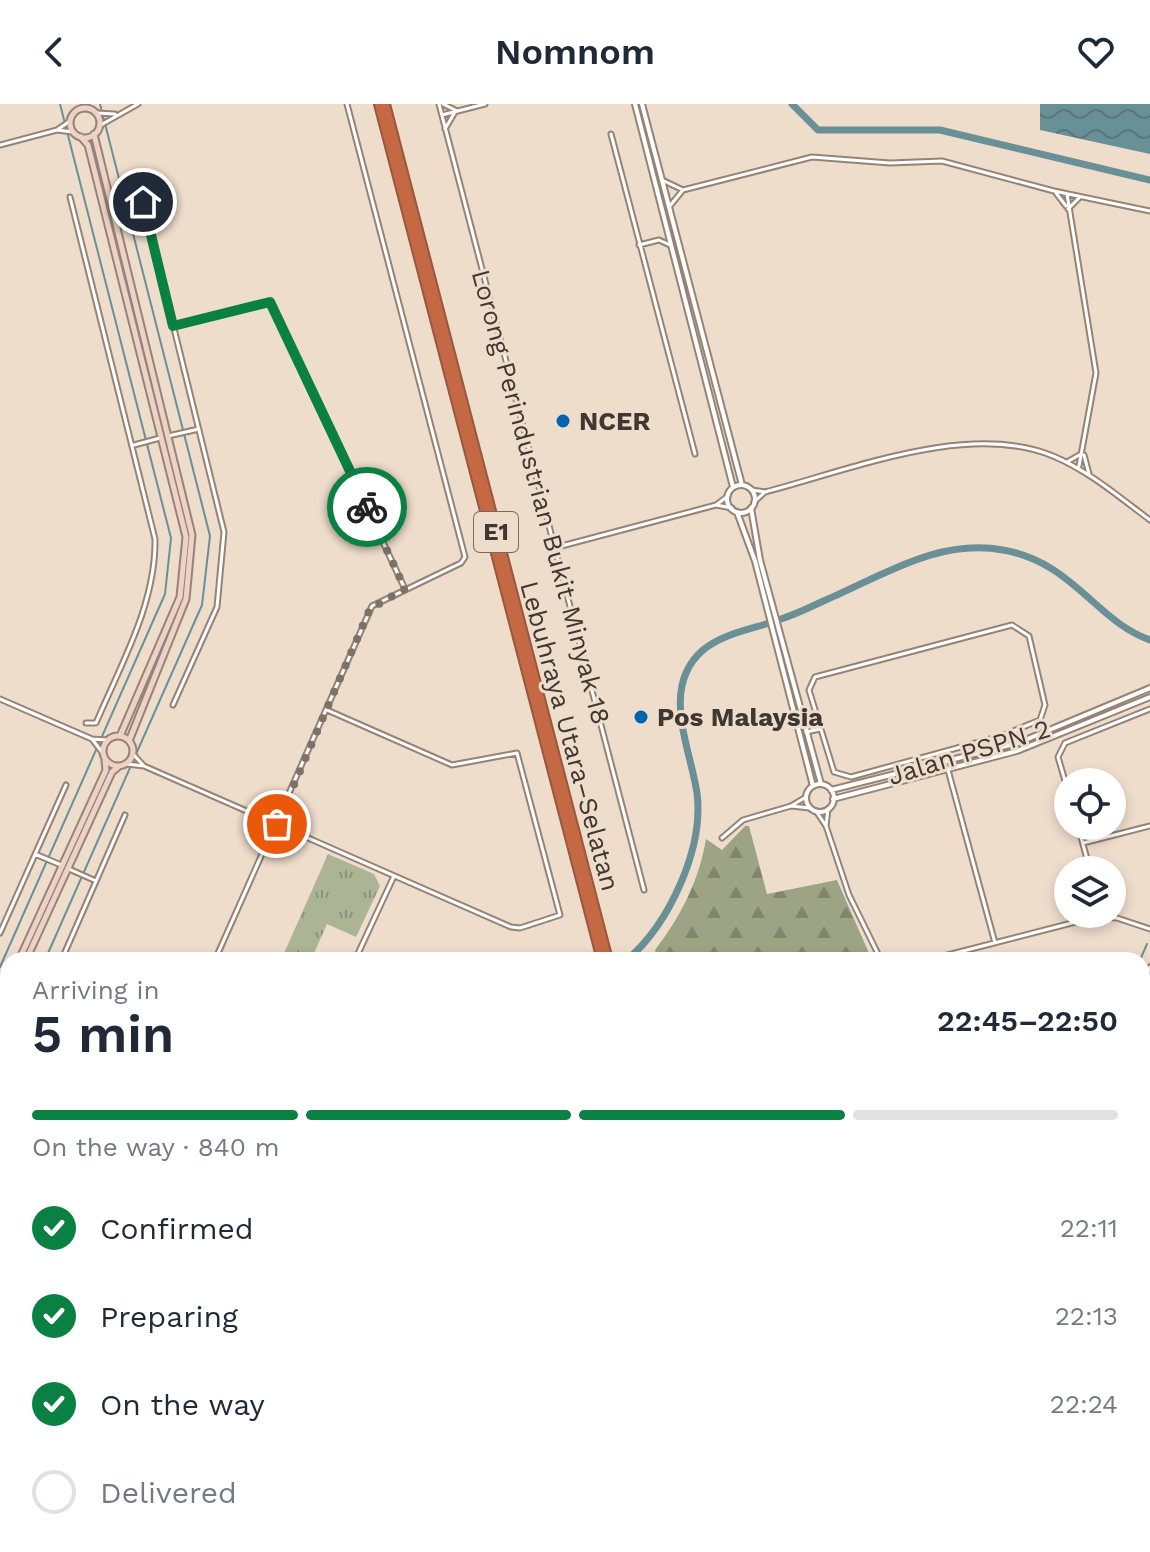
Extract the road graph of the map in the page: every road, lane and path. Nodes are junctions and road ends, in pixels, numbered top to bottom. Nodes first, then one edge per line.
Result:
1 (138, 104) edge
2 (347, 104) edge
3 (382, 104) edge
4 (441, 104) edge
5 (485, 104) edge
6 (635, 104) edge
7 (642, 104) edge
8 (86, 106) edge
9 (76, 107) edge
10 (457, 111) junction
11 (98, 113) junction
12 (115, 114) junction
13 (441, 116) junction
14 (67, 123) junction
15 (101, 125) junction
16 (57, 130) junction
17 (445, 130) junction
18 (70, 131) junction
19 (94, 134) junction
20 (611, 134) dead end
21 (81, 137) junction
22 (0, 145) edge
23 (662, 180) junction
24 (138, 182) dead end
25 (683, 190) junction
26 (1054, 191) junction
27 (1067, 194) junction
28 (70, 197) dead end
29 (1081, 197) junction
30 (669, 207) junction
31 (1068, 209) junction
32 (1150, 211) edge
33 (666, 228) junction
34 (659, 240) junction
35 (639, 245) junction
36 (671, 245) junction
37 (173, 326) junction
38 (197, 429) junction
39 (169, 436) junction
40 (158, 438) junction
41 (136, 444) junction
42 (1084, 451) junction
43 (695, 454) dead end
44 (1067, 462) junction
45 (1079, 468) junction
46 (1090, 475) junction
47 (742, 485) junction
48 (733, 487) junction
49 (752, 490) junction
50 (765, 492) junction
51 (728, 496) junction
52 (754, 502) junction
53 (716, 505) junction
54 (732, 508) junction
55 (751, 508) junction
56 (737, 512) junction
57 (1150, 520) edge
58 (554, 548) junction
59 (405, 589) junction
60 (1150, 688) edge
61 (1150, 697) edge
62 (0, 699) edge
63 (173, 705) dead end
64 (1150, 709) edge
65 (327, 710) junction
66 (1113, 711) junction
67 (1117, 720) junction
68 (86, 723) dead end
69 (820, 729) junction
70 (806, 732) junction
71 (120, 736) junction
72 (92, 739) junction
73 (103, 740) junction
74 (129, 741) junction
75 (99, 749) junction
76 (947, 751) junction
77 (135, 755) junction
78 (105, 761) junction
79 (950, 761) junction
80 (131, 764) junction
81 (144, 766) junction
82 (118, 767) junction
83 (1061, 768) edge
84 (948, 770) junction
85 (821, 784) junction
86 (66, 785) dead end
87 (813, 786) junction
88 (831, 790) junction
89 (806, 797) junction
90 (833, 799) junction
91 (791, 806) junction
92 (813, 809) junction
93 (828, 809) junction
94 (125, 815) dead end
95 (277, 824) junction
96 (826, 826) junction
97 (1150, 826) edge
98 (722, 838) dead end
99 (1082, 840) edge
100 (1083, 843) junction
101 (542, 844) junction
102 (535, 846) dead end
103 (35, 854) junction
104 (1086, 856) edge
105 (66, 868) junction
106 (394, 875) junction
107 (96, 881) junction
108 (644, 890) dead end
109 (1126, 922) edge
110 (1054, 928) edge
111 (1150, 929) edge
112 (0, 933) edge
113 (995, 943) junction
114 (23, 952) edge
115 (29, 952) edge
116 (65, 952) edge
117 (219, 952) edge
118 (359, 952) edge
119 (603, 952) edge
120 (877, 952) edge
121 (960, 952) edge
122 (268, 1552) edge
123 (282, 1552) edge
124 (290, 1552) edge
125 (324, 1552) edge
126 (366, 1552) edge
127 (376, 1552) edge

1 - 12 street
2 - 59 street
3 - 119 highway, Lebuhraya Utara–Selatan / E1
4 - 10 street
4 - 13 street, Lorong Perindustrian Bukit Minyak 18
5 - 10 street
6 - 33 street
7 - 23 street
8 - 9 main road
8 - 11 main road
9 - 14 main road
10 - 13 street
10 - 17 street
11 - 12 street
11 - 15 main road
12 - 15 street
13 - 17 street, Lorong Perindustrian Bukit Minyak 18
14 - 16 street
14 - 18 main road
15 - 19 main road
16 - 18 street
16 - 22 street
17 - 58 street, Lorong Perindustrian Bukit Minyak 18
18 - 21 main road
19 - 21 main road
19 - 39 main road
20 - 35 street
21 - 40 main road
23 - 25 street
23 - 30 street
24 - 37 street
25 - 26 street
25 - 30 street
26 - 27 street
26 - 31 street
27 - 29 street
27 - 31 street
28 - 41 street
29 - 31 street
29 - 32 street
30 - 47 street
31 - 42 street
33 - 34 street
33 - 36 street
34 - 35 street
34 - 36 street
35 - 43 street
36 - 48 street
37 - 38 street
37 - 59 street
38 - 39 street
38 - 63 street
39 - 74 main road
40 - 41 street
40 - 71 main road
41 - 68 street
42 - 44 street
42 - 45 street
42 - 46 street
44 - 45 street
44 - 50 street
45 - 46 street
46 - 57 street
47 - 48 street
47 - 49 street
48 - 51 street
49 - 50 street
49 - 52 street
50 - 52 street
51 - 53 street
51 - 54 street
52 - 55 street
53 - 54 street
53 - 58 street
54 - 56 street
55 - 56 street
55 - 70 street
56 - 87 street
58 - 108 street, Lorong Perindustrian Bukit Minyak 18
59 - 65 street
60 - 79 street, Jalan PSPN 2
61 - 66 street, Jalan PSPN 2
62 - 72 street
64 - 67 street
65 - 95 street
65 - 101 street
66 - 67 street
66 - 84 street, Jalan PSPN 2
67 - 83 street
69 - 70 street
69 - 76 street
69 - 76 street
70 - 85 street
71 - 73 main road
71 - 74 main road
72 - 73 street
72 - 75 street
73 - 75 main road
74 - 77 main road
75 - 78 main road
76 - 79 street
77 - 80 main road
77 - 81 street
78 - 82 main road
78 - 105 main road
79 - 88 street, Jalan PSPN 2
80 - 81 street
80 - 82 main road
81 - 95 street
82 - 105 main road
84 - 90 street, Jalan PSPN 2
84 - 113 street
85 - 87 street
85 - 88 street
86 - 103 street
87 - 89 street
88 - 90 street
89 - 91 street
89 - 92 street
90 - 93 street
91 - 92 street
91 - 98 street
92 - 93 street
92 - 96 street
93 - 96 street
94 - 107 street
95 - 106 street
95 - 117 street
96 - 120 street
97 - 100 street
99 - 100 street
100 - 104 street
101 - 102 street
101 - 106 street
103 - 105 street
103 - 112 street
105 - 107 street
105 - 114 main road
105 - 115 main road
106 - 118 street
107 - 116 street
109 - 111 street
110 - 113 street
113 - 121 street
122 - 123 street
124 - 125 street
126 - 127 street

